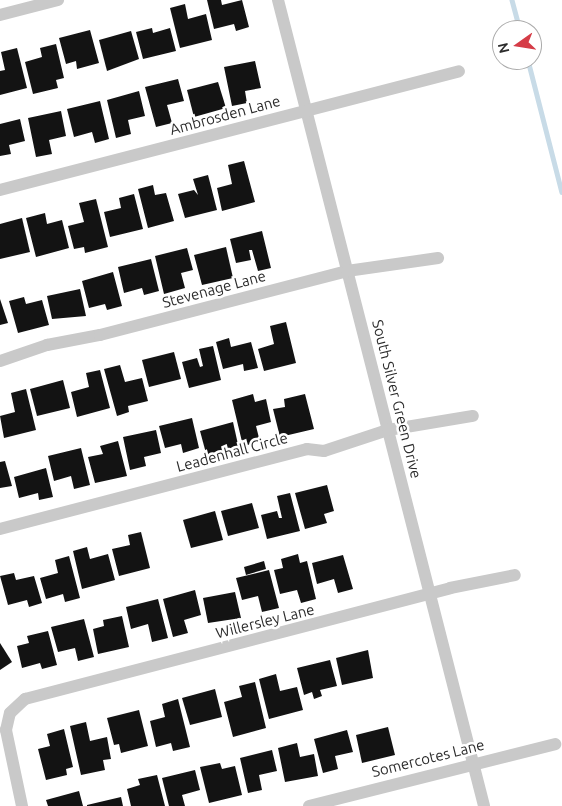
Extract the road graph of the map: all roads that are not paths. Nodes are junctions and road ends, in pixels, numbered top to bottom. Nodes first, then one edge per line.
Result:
1 (58, 0) edge
2 (278, 0) edge
3 (0, 15) edge
4 (459, 71) dead end
5 (306, 111) junction
6 (0, 190) edge
7 (438, 258) dead end
8 (347, 271) junction
9 (0, 361) edge
10 (473, 416) dead end
11 (388, 430) junction
12 (0, 529) edge
13 (515, 575) dead end
14 (430, 593) junction
15 (555, 744) dead end
16 (473, 763) junction
17 (22, 806) edge
18 (309, 806) edge
19 (484, 806) edge

1 - 3 street
2 - 5 street, South Silver Green Drive
4 - 5 street, Ambrosden Lane
5 - 6 street, Ambrosden Lane
5 - 8 street, South Silver Green Drive
7 - 8 street, Stevenage Lane
8 - 9 street, Stevenage Lane
8 - 11 street, South Silver Green Drive
10 - 11 street, Leadenhall Circle
11 - 12 street, Leadenhall Circle
11 - 14 street, South Silver Green Drive
13 - 14 street, Willersley Lane
14 - 16 street, South Silver Green Drive
14 - 17 street, Willersley Lane
15 - 16 street, Somercotes Lane
16 - 18 street, Somercotes Lane
16 - 19 street, South Silver Green Drive

